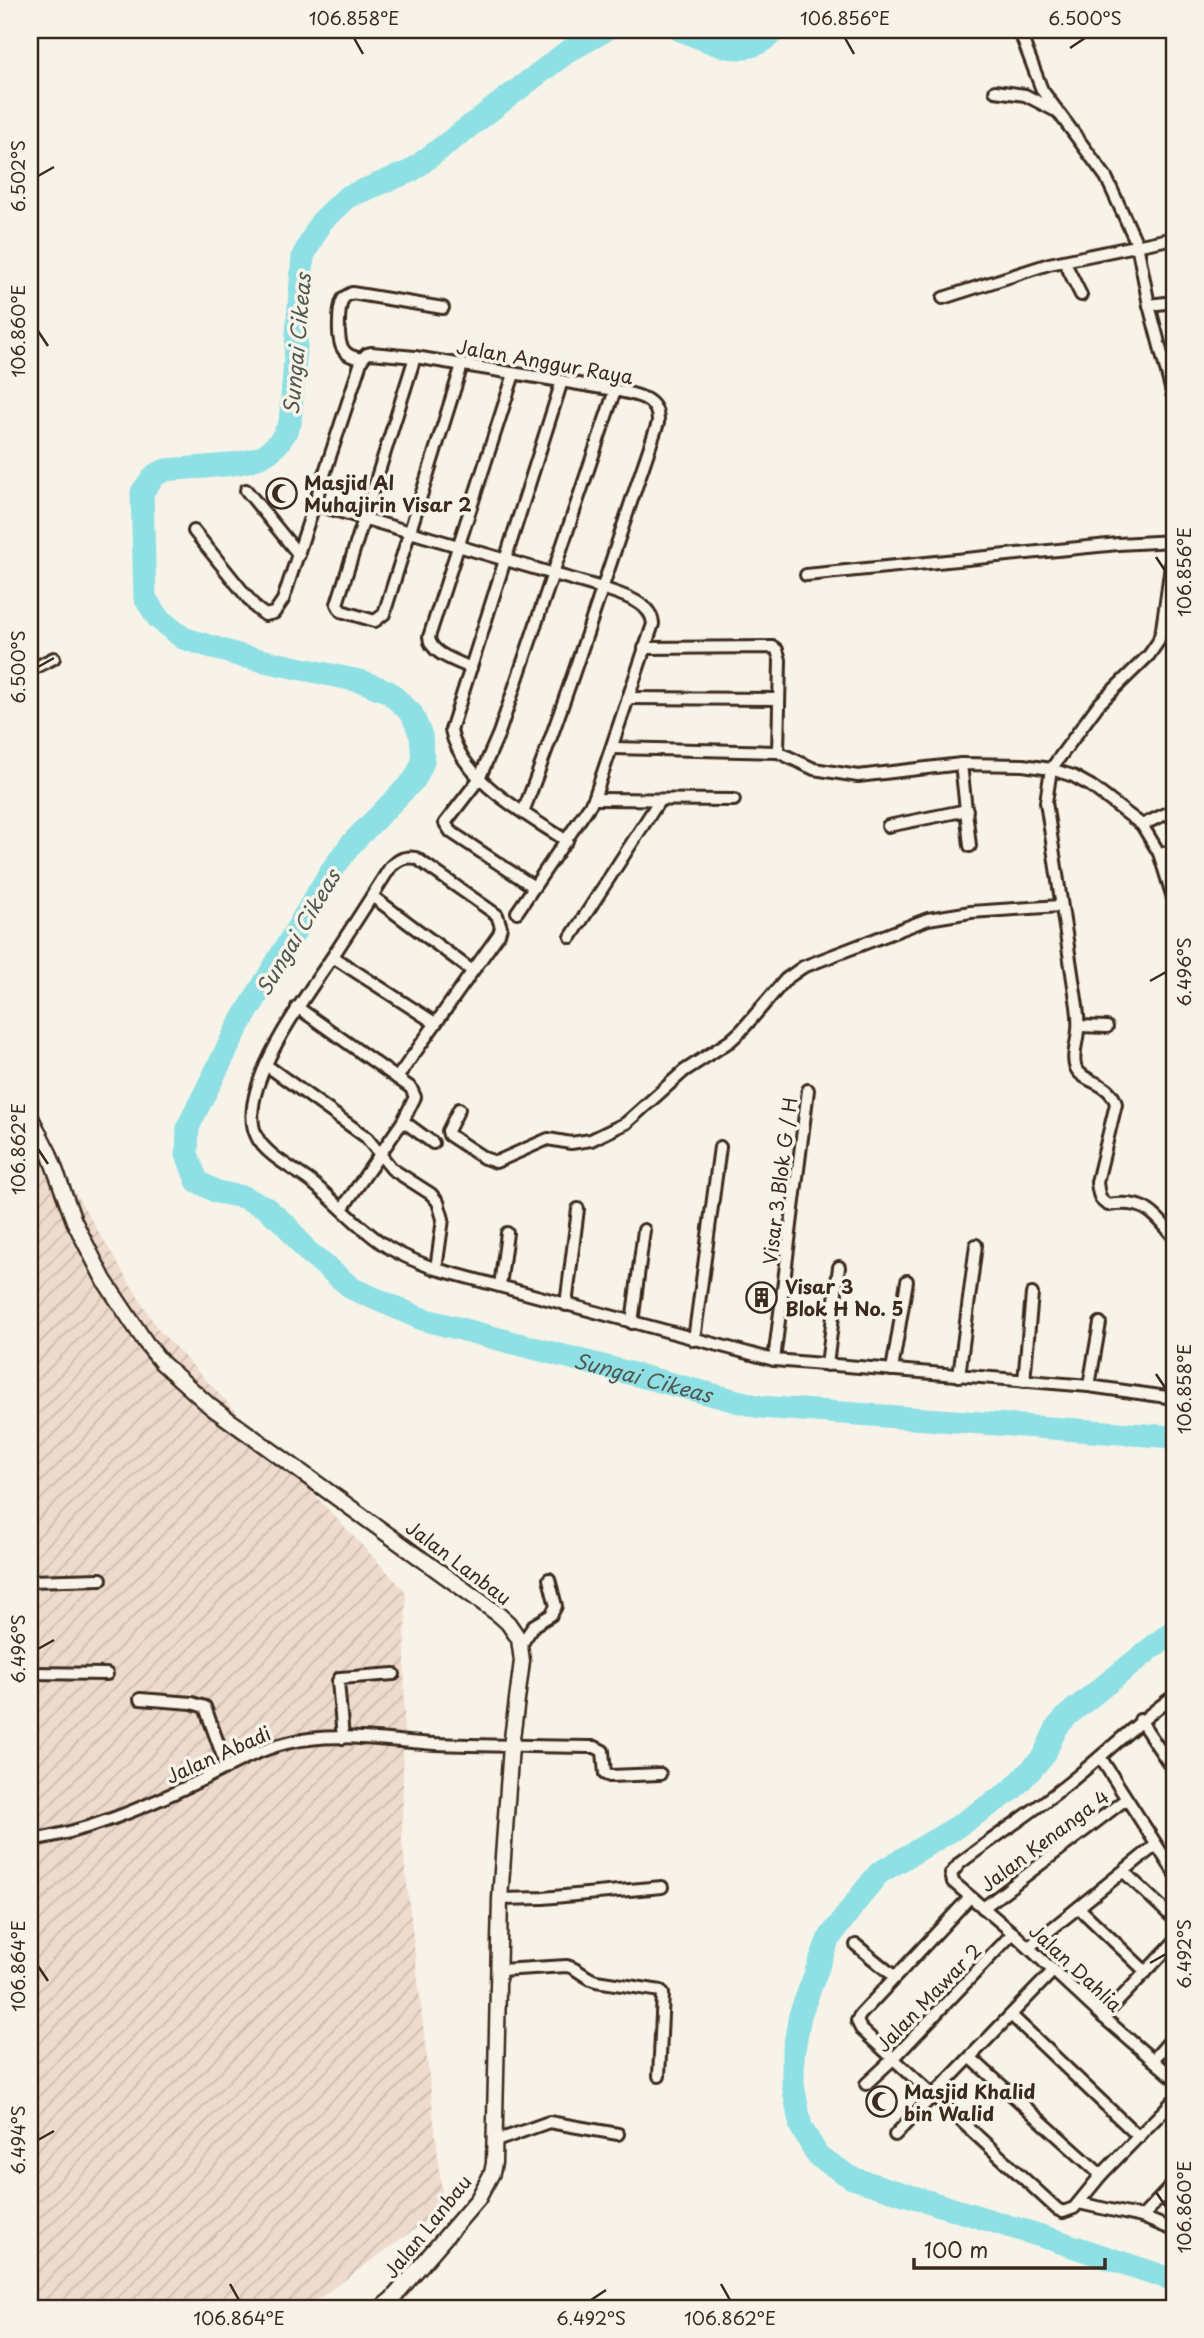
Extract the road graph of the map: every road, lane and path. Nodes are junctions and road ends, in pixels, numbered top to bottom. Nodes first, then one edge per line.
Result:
1 (1019, 30) edge
2 (995, 91) dead end
3 (1056, 111) junction
4 (1174, 238) edge
5 (1137, 244) junction
6 (1064, 261) junction
7 (1081, 295) dead end
8 (943, 298) dead end
9 (1174, 302) edge
10 (1149, 305) junction
11 (443, 307) dead end
12 (415, 357) junction
13 (362, 359) junction
14 (462, 365) junction
15 (514, 374) junction
16 (562, 382) junction
17 (615, 390) junction
18 (1174, 400) edge
19 (246, 490) dead end
20 (314, 504) junction
21 (363, 520) junction
22 (194, 531) dead end
23 (409, 533) junction
24 (1174, 543) edge
25 (458, 545) junction
26 (299, 555) junction
27 (504, 558) junction
28 (1173, 566) edge
29 (554, 574) junction
30 (806, 575) dead end
31 (602, 588) junction
32 (645, 648) junction
33 (54, 659) dead end
34 (471, 668) junction
35 (30, 670) edge
36 (628, 698) junction
37 (779, 699) junction
38 (613, 748) junction
39 (778, 752) junction
40 (961, 764) junction
41 (1051, 769) junction
42 (479, 779) junction
43 (594, 799) junction
44 (734, 800) dead end
45 (659, 801) junction
46 (967, 810) junction
47 (1174, 810) edge
48 (523, 812) junction
49 (1142, 825) junction
50 (888, 826) dead end
51 (567, 841) junction
52 (970, 846) dead end
53 (1174, 852) edge
54 (1159, 853) junction
55 (534, 887) junction
56 (372, 897) junction
57 (1174, 901) edge
58 (1060, 906) junction
59 (517, 912) dead end
60 (571, 937) dead end
61 (333, 957) junction
62 (471, 970) junction
63 (297, 1007) junction
64 (435, 1023) junction
65 (1079, 1026) junction
66 (1107, 1027) dead end
67 (266, 1065) junction
68 (397, 1078) junction
69 (808, 1090) dead end
70 (459, 1109) dead end
71 (30, 1116) edge
72 (403, 1121) junction
73 (433, 1143) dead end
74 (720, 1147) dead end
75 (379, 1153) junction
76 (342, 1209) junction
77 (578, 1209) dead end
78 (644, 1230) dead end
79 (507, 1233) dead end
80 (1174, 1237) edge
81 (976, 1245) dead end
82 (839, 1267) dead end
83 (436, 1269) junction
84 (907, 1281) dead end
85 (500, 1286) junction
86 (1032, 1294) dead end
87 (566, 1305) junction
88 (632, 1323) junction
89 (1100, 1323) dead end
90 (694, 1340) junction
91 (774, 1360) junction
92 (827, 1365) junction
93 (892, 1370) junction
94 (959, 1376) junction
95 (1024, 1381) junction
96 (1089, 1386) junction
97 (1174, 1398) edge
98 (101, 1579) dead end
99 (549, 1579) dead end
100 (30, 1581) edge
101 (521, 1645) junction
102 (30, 1673) edge
103 (107, 1674) dead end
104 (394, 1674) dead end
105 (1174, 1696) edge
106 (140, 1699) dead end
107 (1140, 1720) junction
108 (343, 1738) junction
109 (511, 1746) junction
110 (1100, 1758) junction
111 (227, 1768) junction
112 (1174, 1771) edge
113 (660, 1774) dead end
114 (1126, 1800) junction
115 (30, 1840) edge
116 (1156, 1845) junction
117 (1124, 1872) junction
118 (1174, 1872) edge
119 (662, 1887) dead end
120 (970, 1897) junction
121 (500, 1899) junction
122 (983, 1908) junction
123 (1079, 1908) junction
124 (1174, 1919) edge
125 (1013, 1933) junction
126 (1174, 1942) edge
127 (856, 1945) dead end
128 (1029, 1947) junction
129 (499, 1970) junction
130 (1054, 1970) junction
131 (1146, 1972) junction
132 (895, 1977) junction
133 (1011, 2015) junction
134 (1103, 2017) junction
135 (1174, 2039) edge
136 (893, 2059) junction
137 (971, 2059) junction
138 (1153, 2060) junction
139 (659, 2076) dead end
140 (1174, 2078) edge
141 (866, 2084) dead end
142 (934, 2096) junction
143 (1174, 2099) edge
144 (618, 2134) dead end
145 (895, 2135) dead end
146 (1139, 2137) junction
147 (496, 2141) junction
148 (1101, 2175) junction
149 (1174, 2183) edge
150 (1079, 2203) junction
151 (1142, 2217) junction
152 (1174, 2230) edge
153 (381, 2308) edge

1 - 3 street
2 - 3 street
3 - 5 street
4 - 5 street
5 - 6 street
5 - 10 street
6 - 7 street
6 - 8 street
9 - 10 street
10 - 18 street
11 - 13 street
12 - 13 street, Jalan Anggur Raya
12 - 14 street, Jalan Anggur Raya
12 - 21 street
13 - 20 street
14 - 15 street, Jalan Anggur Raya
14 - 23 street
15 - 16 street, Jalan Anggur Raya
15 - 25 street
16 - 17 street, Jalan Anggur Raya
16 - 27 street
17 - 29 street
17 - 31 street, Jalan Anggur Raya
19 - 26 street
20 - 21 street
20 - 26 street
21 - 23 street
21 - 23 street
22 - 26 street
23 - 25 street
24 - 28 street
24 - 30 street
25 - 27 street
25 - 34 street
27 - 29 street
27 - 34 street
28 - 41 street
29 - 31 street
29 - 42 street
31 - 32 street
31 - 48 street
32 - 36 street
32 - 37 street
33 - 35 street
34 - 42 street
36 - 37 street
36 - 38 street
37 - 39 street
38 - 39 street
38 - 43 street
39 - 40 street
40 - 41 street
40 - 46 street
41 - 49 street
41 - 58 street
42 - 48 street
42 - 55 street
43 - 45 street
43 - 51 street
44 - 45 street
45 - 60 street
46 - 50 street
46 - 52 street
47 - 49 street
48 - 51 street
49 - 54 street
51 - 55 street
53 - 54 street
54 - 57 street
55 - 59 street
56 - 61 street
56 - 62 street
56 - 62 street
58 - 65 street
58 - 70 street
61 - 63 street
61 - 64 street
62 - 64 street
63 - 67 street
63 - 68 street
64 - 68 street
65 - 66 street
65 - 80 street
67 - 75 street
67 - 76 street
68 - 72 street
69 - 91 street, Visar 3 Blok G / H
71 - 101 street, Jalan Lanbau
72 - 73 street
72 - 75 street
74 - 90 street
75 - 76 street
75 - 83 street
76 - 83 street
77 - 87 street
78 - 88 street
79 - 85 street
81 - 94 street
82 - 92 street
83 - 85 street
84 - 93 street
85 - 87 street
86 - 95 street
87 - 88 street
88 - 90 street
89 - 96 street
90 - 91 street
91 - 92 street
92 - 93 street
93 - 94 street
94 - 95 street
95 - 96 street
96 - 97 street
98 - 100 street
99 - 101 street
101 - 109 street, Jalan Lanbau
102 - 103 street
104 - 108 street
105 - 107 street
106 - 111 street
107 - 110 street
107 - 112 street
108 - 109 street, Jalan Abadi
108 - 111 street, Jalan Abadi
109 - 113 street, Jalan Abadi
109 - 121 street, Jalan Lanbau
110 - 114 street
110 - 120 street, Jalan Dahlia
111 - 115 street, Jalan Abadi
114 - 116 street
114 - 122 street, Jalan Kenanga 4
116 - 117 street
116 - 118 street
117 - 123 street
117 - 124 street
119 - 121 street
120 - 122 street, Jalan Dahlia
120 - 132 street
121 - 129 street, Jalan Lanbau
122 - 125 street, Jalan Dahlia
123 - 128 street
123 - 131 street
125 - 128 street, Jalan Dahlia
125 - 136 street, Jalan Mawar 2
126 - 131 street
127 - 132 street
128 - 130 street, Jalan Dahlia
129 - 139 street
129 - 147 street, Jalan Lanbau
130 - 133 street
130 - 134 street, Jalan Dahlia
131 - 134 street
132 - 136 street
133 - 137 street
133 - 146 street
134 - 138 street, Jalan Dahlia
135 - 138 street
136 - 141 street, Jalan Mawar 2
136 - 142 street
137 - 142 street
137 - 148 street
138 - 140 street, Jalan Dahlia
142 - 145 street
142 - 150 street
143 - 146 street
144 - 147 street
146 - 148 street
147 - 153 street, Jalan Lanbau
148 - 150 street
149 - 151 street
150 - 151 street
151 - 152 street

